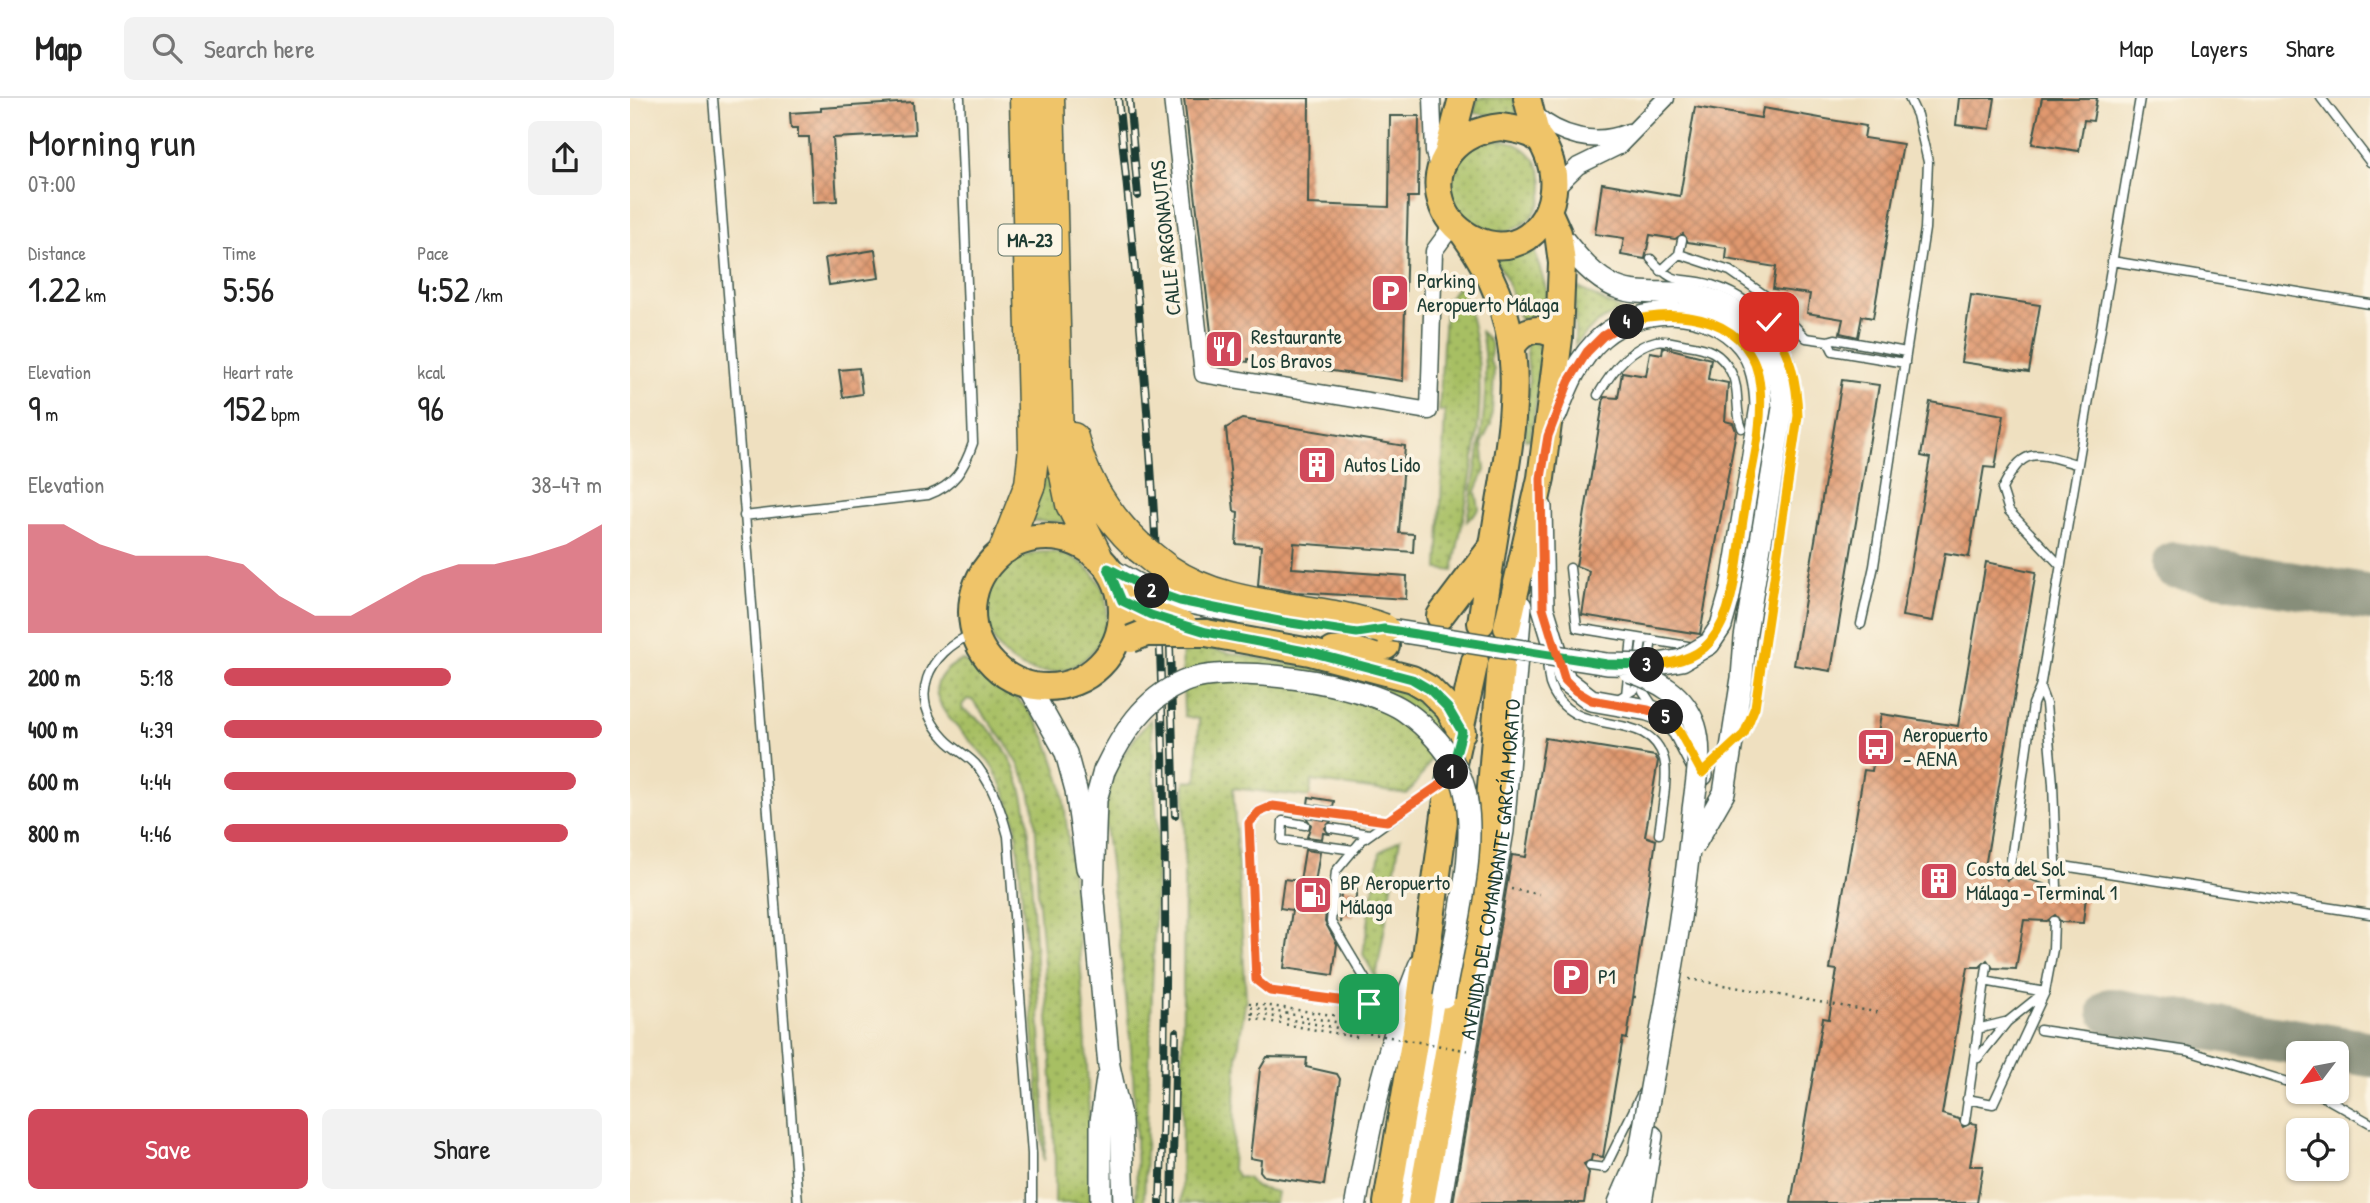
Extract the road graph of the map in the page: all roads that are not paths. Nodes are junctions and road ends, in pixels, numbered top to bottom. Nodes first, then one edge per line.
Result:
1 (713, 98) edge
2 (960, 98) edge
3 (1025, 98) edge
4 (1049, 98) edge
5 (1172, 98) edge
6 (1432, 98) edge
7 (1666, 98) edge
8 (1909, 98) edge
9 (2140, 98) edge
10 (2321, 98) edge
11 (1529, 104) edge
12 (1467, 115) edge
13 (1637, 129) junction
14 (1614, 138) junction
15 (1540, 141) junction
16 (1444, 162) junction
17 (2370, 162) edge
18 (1556, 187) junction
19 (1554, 223) junction
20 (1458, 229) junction
21 (1682, 240) dead end
22 (1679, 254) junction
23 (1651, 259) dead end
24 (2112, 261) junction
25 (1661, 271) junction
26 (2370, 304) edge
27 (1559, 338) junction
28 (1828, 341) junction
29 (1057, 343) junction
30 (1513, 345) junction
31 (1906, 352) junction
32 (1905, 363) junction
33 (1598, 395) dead end
34 (1742, 428) dead end
35 (1548, 436) junction
36 (2077, 464) junction
37 (1541, 478) junction
38 (744, 516) junction
39 (1527, 533) junction
40 (1493, 544) junction
41 (1006, 548) junction
42 (1102, 561) junction
43 (2060, 565) junction
44 (1570, 568) dead end
45 (1135, 599) junction
46 (1543, 608) junction
47 (1440, 616) dead end
48 (1861, 624) dead end
49 (1206, 632) junction
50 (974, 633) junction
51 (1708, 636) dead end
52 (1385, 637) junction
53 (1632, 637) junction
54 (1642, 639) junction
55 (1652, 640) junction
56 (1124, 641) junction
57 (1310, 652) junction
58 (1607, 664) junction
59 (1028, 685) junction
60 (2040, 688) junction
61 (1619, 699) junction
62 (1659, 714) junction
63 (1462, 732) junction
64 (1702, 773) junction
65 (1450, 778) junction
66 (1387, 821) junction
67 (1305, 825) dead end
68 (1331, 828) dead end
69 (1370, 834) junction
70 (1659, 834) dead end
71 (1354, 850) junction
72 (1690, 852) junction
73 (2057, 865) junction
74 (2009, 874) dead end
75 (2057, 888) dead end
76 (1093, 891) junction
77 (2370, 914) edge
78 (2054, 921) dead end
79 (1426, 946) junction
80 (1987, 967) dead end
81 (1984, 981) junction
82 (2045, 992) junction
83 (1369, 1004) dead end
84 (2007, 1022) junction
85 (1394, 1027) junction
86 (1978, 1029) junction
87 (2040, 1030) dead end
88 (1109, 1066) junction
89 (1654, 1069) junction
90 (1971, 1075) junction
91 (2286, 1081) edge
92 (1967, 1099) junction
93 (2336, 1104) edge
94 (1965, 1121) dead end
95 (2370, 1123) edge
96 (1639, 1157) junction
97 (1590, 1166) dead end
98 (798, 1203) edge
99 (1032, 1203) edge
100 (1101, 1203) edge
101 (1124, 1203) edge
102 (1356, 1203) edge
103 (1387, 1203) edge
104 (1406, 1203) edge
105 (1421, 1203) edge
106 (1440, 1203) edge
107 (1619, 1203) edge
108 (1639, 1203) edge

1 - 38 lane
2 - 38 lane
3 - 41 highway, MA-23
4 - 29 highway, MA-23
5 - 20 street, CALLE ARGONAUTAS
6 - 12 street
6 - 16 street
7 - 13 street
8 - 31 lane
9 - 24 lane
10 - 17 lane
11 - 14 street
11 - 15 main road
12 - 15 main road
12 - 16 main road
13 - 14 street
13 - 18 street
14 - 15 street
15 - 18 main road
16 - 20 main road
18 - 19 main road
19 - 20 main road
19 - 27 main road, AVENIDA DEL COMANDANTE GARCÍA MORATO
19 - 72 street, bridge
20 - 30 main road, AVENIDA DEL COMANDANTE GARCÍA MORATO
21 - 22 lane
22 - 25 lane
22 - 28 lane
23 - 25 lane
24 - 26 lane
24 - 36 lane
25 - 64 lane
27 - 30 main road
27 - 35 main road, AVENIDA DEL COMANDANTE GARCÍA MORATO
28 - 31 lane
28 - 32 lane
29 - 42 highway, MA-23
29 - 52 highway, bridge
30 - 40 main road, AVENIDA DEL COMANDANTE GARCÍA MORATO
31 - 32 lane
32 - 48 lane
33 - 34 lane
35 - 37 main road, AVENIDA DEL COMANDANTE GARCÍA MORATO
35 - 58 street, bridge
36 - 43 lane
36 - 43 lane
37 - 39 main road, AVENIDA DEL COMANDANTE GARCÍA MORATO
37 - 46 street
38 - 98 lane
39 - 40 main road, AVENIDA DEL COMANDANTE GARCÍA MORATO
39 - 106 street, AVENIDA DEL COMANDANTE GARCÍA MORATO
40 - 47 main road
41 - 42 main road
41 - 50 main road
42 - 45 main road
43 - 60 lane
44 - 53 lane
45 - 49 main road, bridge
45 - 52 street, bridge
45 - 56 main road
46 - 61 street
46 - 70 lane
49 - 56 main road, bridge
49 - 57 main road
50 - 59 main road
50 - 99 lane
51 - 55 lane
52 - 57 main road
52 - 58 street, bridge
53 - 54 lane
53 - 61 lane
54 - 55 lane
54 - 61 lane
55 - 62 lane
56 - 59 main road
57 - 63 main road
58 - 72 street, bridge
59 - 76 street
60 - 73 lane
60 - 74 lane
61 - 62 street
62 - 64 street
63 - 65 main road, AVENIDA DEL COMANDANTE GARCÍA MORATO
63 - 105 main road, AVENIDA DEL COMANDANTE GARCÍA MORATO
64 - 108 street
65 - 66 lane
65 - 79 main road, AVENIDA DEL COMANDANTE GARCÍA MORATO
66 - 69 lane
66 - 83 lane
67 - 71 lane
68 - 69 lane
69 - 71 lane
71 - 85 lane
72 - 89 street, bridge
73 - 75 lane
73 - 77 lane
76 - 88 street
76 - 104 street, AVENIDA DEL COMANDANTE GARCÍA MORATO, bridge
78 - 82 lane
79 - 85 street, AVENIDA DEL COMANDANTE GARCÍA MORATO
79 - 103 main road, AVENIDA DEL COMANDANTE GARCÍA MORATO
80 - 81 lane
81 - 82 lane
81 - 86 lane
82 - 84 lane
82 - 92 lane
84 - 86 lane
84 - 90 lane
85 - 102 street, AVENIDA DEL COMANDANTE GARCÍA MORATO
86 - 90 lane
87 - 91 lane
88 - 100 street
88 - 101 street
89 - 96 street, bridge
89 - 97 lane, bridge
90 - 92 lane
92 - 94 lane
93 - 95 lane
96 - 107 street
96 - 108 lane

